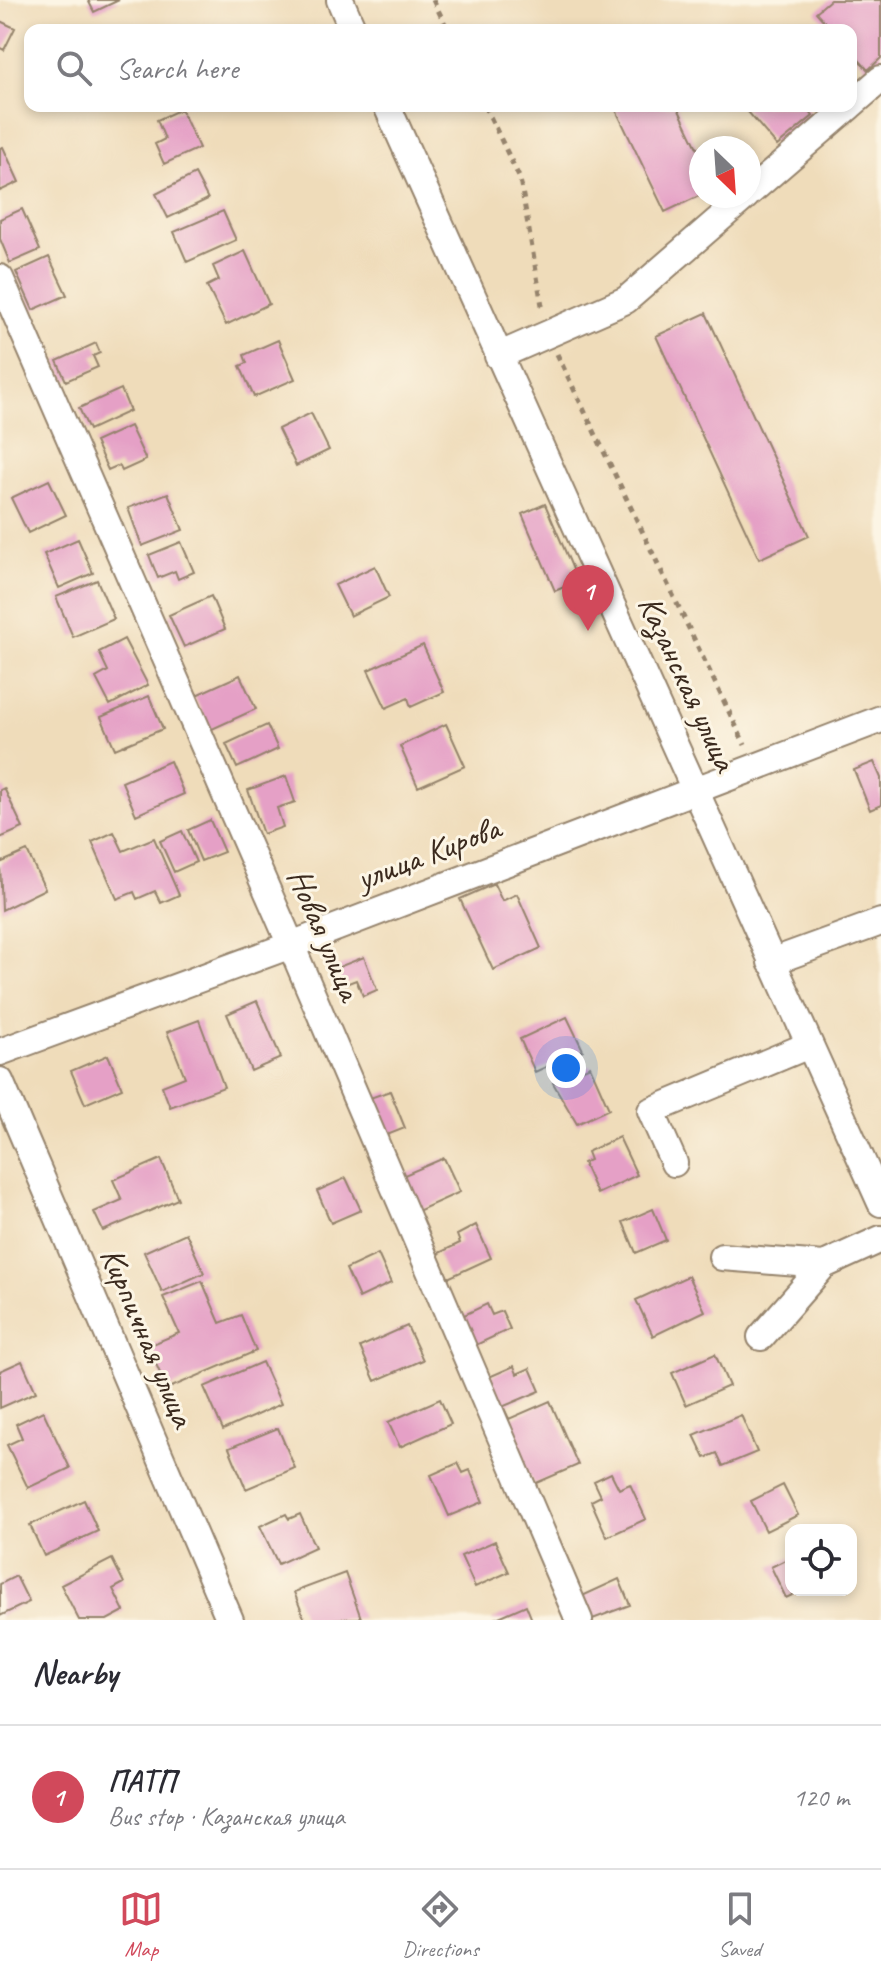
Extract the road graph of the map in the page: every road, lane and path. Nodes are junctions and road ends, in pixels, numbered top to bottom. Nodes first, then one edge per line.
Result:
1 (340, 0) edge
2 (433, 0) edge
3 (350, 24) edge
4 (445, 24) edge
5 (881, 79) edge
6 (857, 99) edge
7 (390, 112) edge
8 (488, 112) edge
9 (842, 112) edge
10 (761, 184) edge
11 (733, 208) edge
12 (0, 278) edge
13 (547, 333) junction
14 (498, 356) junction
15 (881, 719) edge
16 (755, 766) junction
17 (696, 788) junction
18 (881, 922) edge
19 (291, 945) junction
20 (771, 962) junction
21 (809, 1045) junction
22 (0, 1052) edge
23 (0, 1081) edge
24 (674, 1163) dead end
25 (881, 1203) edge
26 (881, 1239) edge
27 (722, 1257) dead end
28 (824, 1265) junction
29 (761, 1337) dead end
30 (230, 1620) edge
31 (579, 1620) edge

1 - 3 street
2 - 4 path
5 - 6 street
7 - 14 street, Казанская улица
8 - 13 path
9 - 10 street
11 - 13 street
12 - 19 street, Новая улица
13 - 14 street
13 - 16 path
14 - 17 street, Казанская улица
15 - 16 street, улица Кирова
16 - 17 street, улица Кирова
17 - 19 street, улица Кирова
17 - 20 street, Казанская улица
18 - 20 street
19 - 22 street, улица Кирова
19 - 31 street, Новая улица
20 - 21 street, Казанская улица
21 - 24 street
21 - 25 street, Казанская улица
23 - 30 street, Кирпичная улица
26 - 28 street
27 - 28 street
28 - 29 street

